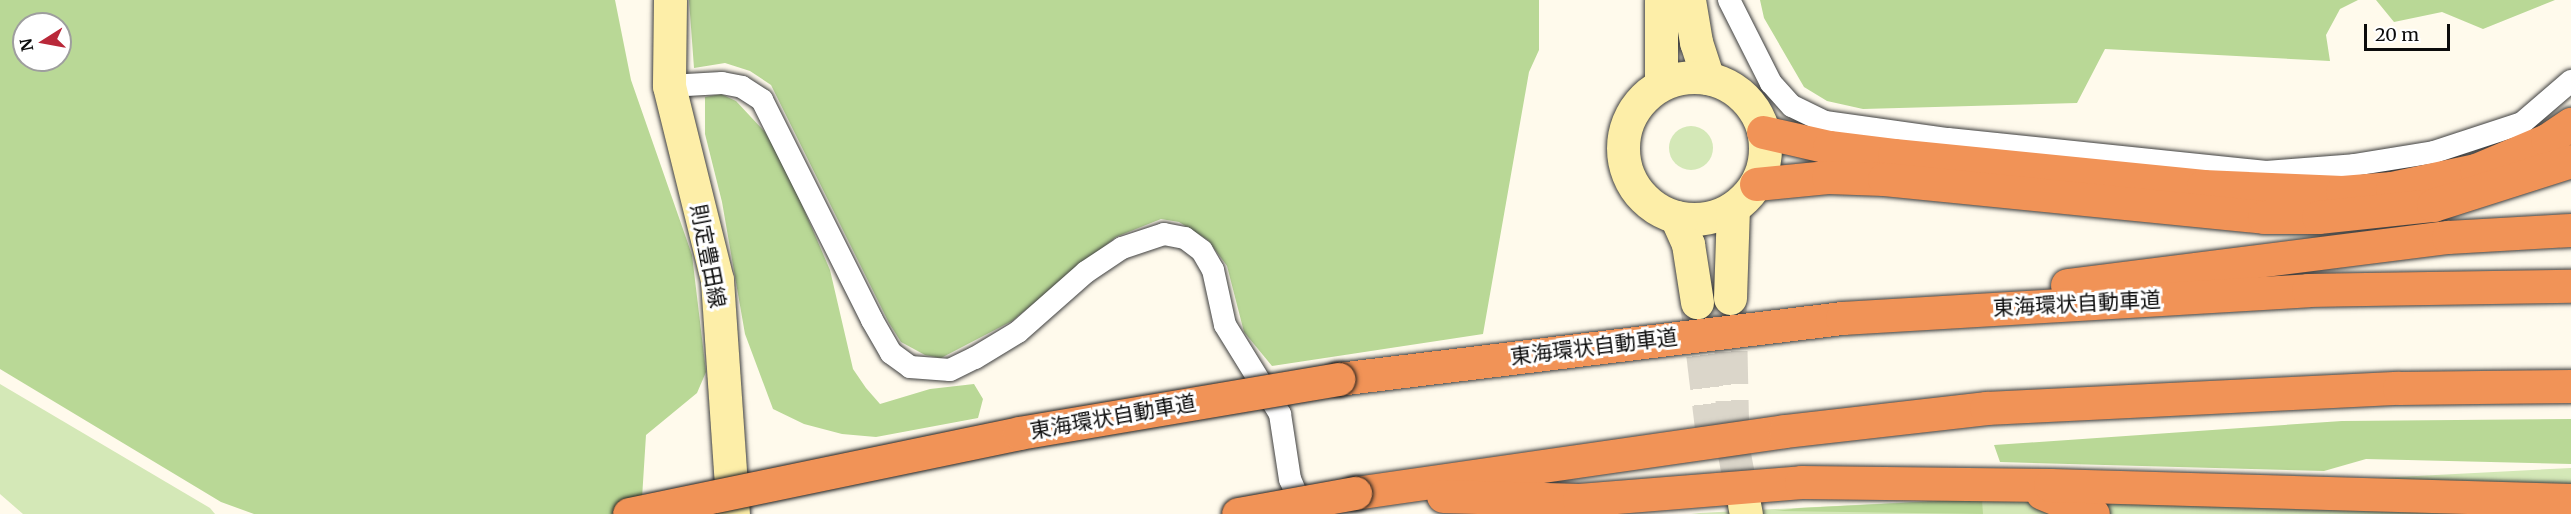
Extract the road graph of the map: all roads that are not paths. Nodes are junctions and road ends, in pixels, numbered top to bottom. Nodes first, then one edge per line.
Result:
1 (670, 0) edge
2 (1661, 0) edge
3 (1689, 0) edge
4 (1729, 0) edge
5 (1708, 78) junction
6 (2571, 81) edge
7 (1661, 84) junction
8 (669, 86) junction
9 (2571, 124) edge
10 (1763, 132) junction
11 (2571, 161) edge
12 (1756, 184) junction
13 (1733, 208) junction
14 (1676, 218) junction
15 (2571, 230) edge
16 (2571, 286) edge
17 (1730, 297) tunnel mouth
18 (1696, 302) tunnel mouth
19 (1842, 318) junction
20 (2571, 386) edge
21 (1970, 483) junction
22 (1354, 493) junction
23 (2324, 494) junction
24 (2571, 500) edge
25 (628, 514) edge
26 (734, 514) edge
27 (1238, 514) edge
28 (1305, 514) edge
29 (2093, 514) edge
30 (2254, 514) edge

1 - 8 street, 則定豊田線
2 - 7 street
3 - 5 street
4 - 6 street
5 - 7 street
5 - 10 street
7 - 14 street
8 - 26 street, 則定豊田線
8 - 28 street
9 - 10 highway
10 - 12 street
11 - 12 highway
12 - 13 street
13 - 14 street
13 - 17 street
14 - 18 street
15 - 19 highway
16 - 19 highway, 東海環状自動車道
19 - 25 highway, 東海環状自動車道, bridge
20 - 22 highway
21 - 22 highway
21 - 23 highway
21 - 29 highway
22 - 27 highway, bridge
23 - 24 highway
23 - 30 highway

